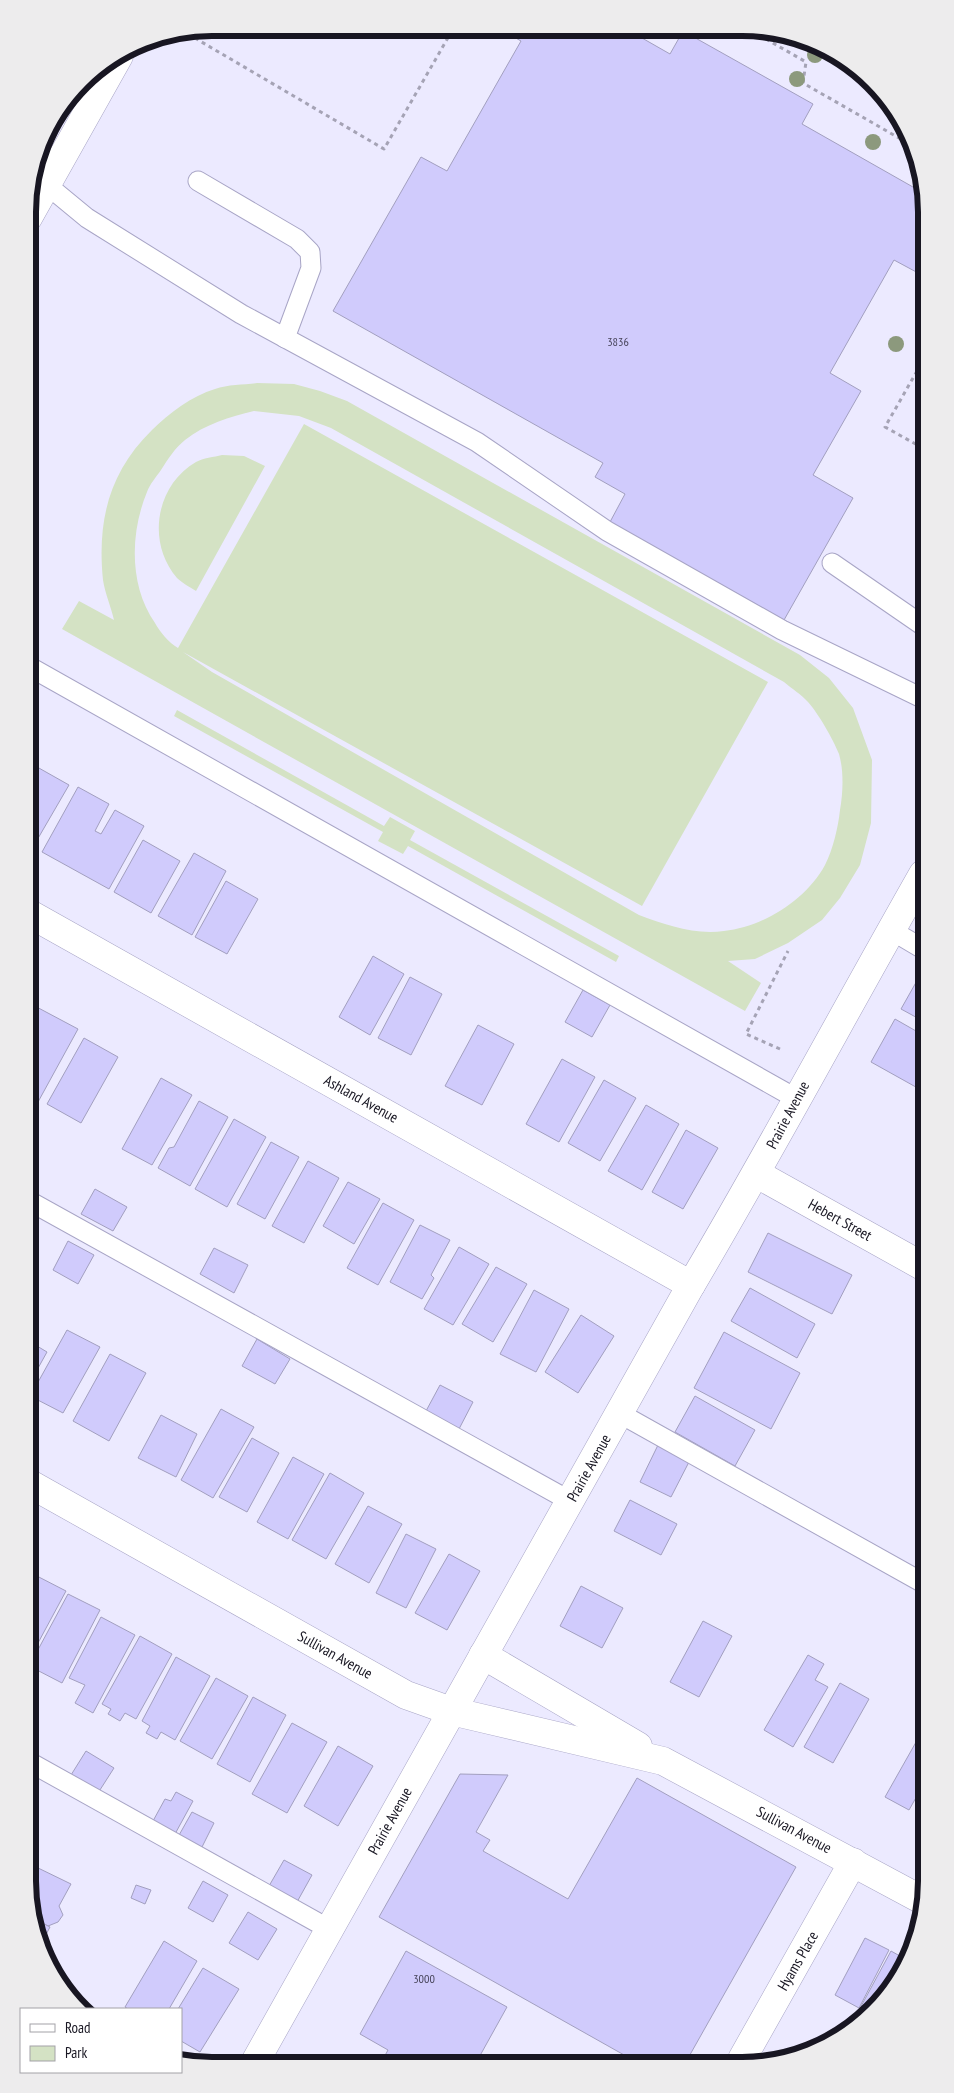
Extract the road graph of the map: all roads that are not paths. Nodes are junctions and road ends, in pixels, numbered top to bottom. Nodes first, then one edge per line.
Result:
1 (112, 68) edge
2 (198, 180) dead end
3 (37, 197) edge
4 (37, 202) edge
5 (285, 338) junction
6 (832, 563) dead end
7 (918, 622) edge
8 (37, 671) edge
9 (918, 692) edge
10 (918, 883) edge
11 (37, 918) edge
12 (891, 930) junction
13 (918, 946) edge
14 (797, 1099) junction
15 (757, 1174) junction
16 (36, 1205) edge
17 (917, 1263) edge
18 (691, 1285) junction
19 (619, 1414) junction
20 (36, 1486) edge
21 (570, 1501) junction
22 (917, 1580) edge
23 (483, 1655) junction
24 (451, 1711) junction
25 (663, 1760) junction
26 (36, 1766) edge
27 (854, 1862) junction
28 (917, 1897) edge
29 (329, 1929) junction
30 (258, 2057) edge
31 (743, 2057) edge

1 - 3 street
2 - 5 lane
4 - 5 lane
5 - 9 lane
6 - 7 lane
8 - 14 lane
10 - 12 street, Prairie Avenue
11 - 18 street, Ashland Avenue
12 - 13 lane
12 - 14 street, Prairie Avenue
14 - 15 street, Prairie Avenue
15 - 17 street, Hebert Street
15 - 18 street, Prairie Avenue
16 - 21 lane
18 - 19 street, Prairie Avenue
19 - 21 street, Prairie Avenue
19 - 22 lane
20 - 24 street, Sullivan Avenue
21 - 23 street, Prairie Avenue
23 - 24 street, Prairie Avenue
23 - 25 street, Sullivan Avenue
24 - 25 street, Sullivan Avenue
24 - 29 street, Prairie Avenue
25 - 27 street, Sullivan Avenue
26 - 29 lane
27 - 28 street, Sullivan Avenue
27 - 31 street, Hyams Place
29 - 30 street, Prairie Avenue

